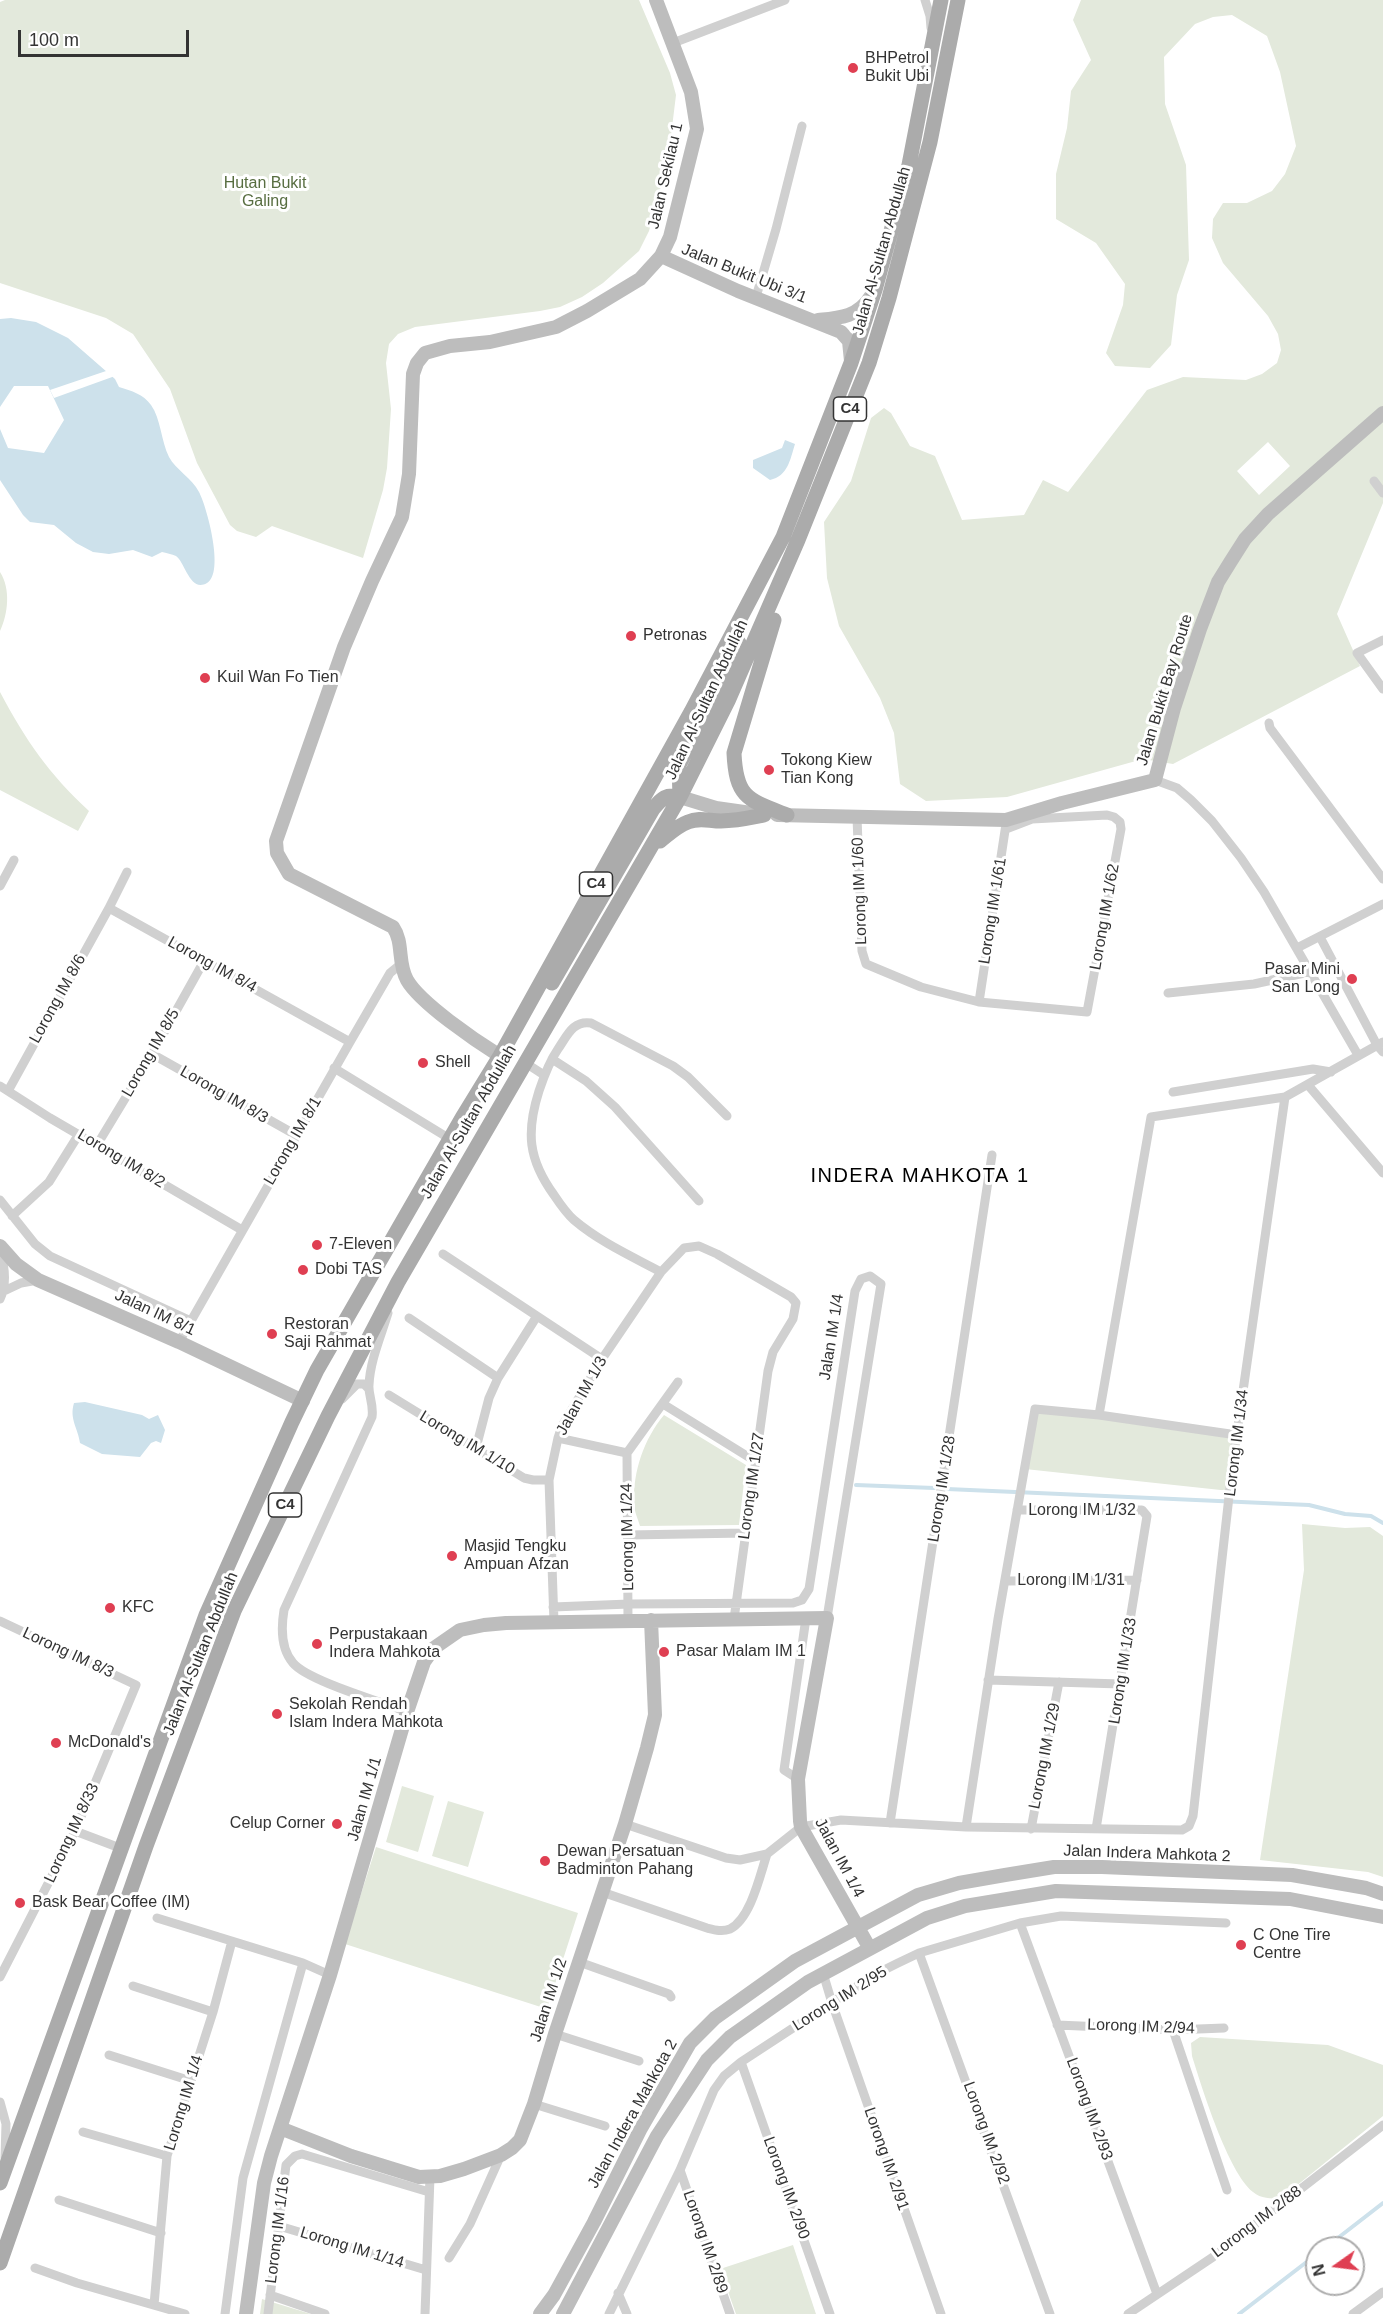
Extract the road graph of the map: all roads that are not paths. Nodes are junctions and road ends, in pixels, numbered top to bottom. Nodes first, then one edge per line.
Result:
1 (656, 0) edge
2 (784, 0) edge
3 (925, 0) edge
4 (942, 0) edge
5 (958, 0) edge
6 (673, 43) junction
7 (932, 45) junction
8 (802, 126) dead end
9 (661, 256) junction
10 (875, 290) junction
11 (756, 297) junction
12 (816, 320) junction
13 (851, 363) junction
14 (1383, 413) edge
15 (1374, 481) dead end
16 (1383, 493) edge
17 (783, 537) junction
18 (798, 540) junction
19 (1383, 640) edge
20 (1383, 689) edge
21 (1269, 723) dead end
22 (1155, 780) junction
23 (680, 797) junction
24 (764, 815) junction
25 (788, 815) junction
26 (857, 817) junction
27 (1006, 824) junction
28 (651, 849) junction
29 (14, 860) dead end
30 (127, 872) dead end
31 (1383, 879) edge
32 (0, 886) edge
33 (1383, 904) edge
34 (109, 908) junction
35 (1320, 937) junction
36 (1297, 948) junction
37 (204, 961) junction
38 (401, 964) junction
39 (1310, 972) junction
40 (1168, 993) dead end
41 (979, 1002) junction
42 (350, 1042) junction
43 (1381, 1046) edge
44 (152, 1054) junction
45 (1358, 1055) junction
46 (500, 1056) junction
47 (552, 1059) junction
48 (524, 1062) junction
49 (334, 1068) junction
50 (1331, 1072) junction
51 (544, 1075) junction
52 (1308, 1085) junction
53 (4, 1088) edge
54 (1173, 1092) dead end
55 (1285, 1097) junction
56 (727, 1116) dead end
57 (79, 1134) junction
58 (296, 1136) junction
59 (450, 1139) junction
60 (97, 1145) junction
61 (992, 1155) dead end
62 (1383, 1173) edge
63 (0, 1200) edge
64 (699, 1201) dead end
65 (12, 1216) junction
66 (242, 1230) junction
67 (0, 1246) edge
68 (0, 1251) edge
69 (443, 1254) dead end
70 (661, 1272) junction
71 (38, 1280) junction
72 (398, 1282) junction
73 (2, 1295) edge
74 (537, 1316) junction
75 (409, 1318) dead end
76 (191, 1321) junction
77 (180, 1342) junction
78 (602, 1359) junction
79 (498, 1378) junction
80 (678, 1382) dead end
81 (368, 1388) junction
82 (389, 1395) dead end
83 (303, 1401) junction
84 (663, 1404) junction
85 (1100, 1415) junction
86 (328, 1416) junction
87 (1237, 1435) junction
88 (558, 1438) junction
89 (476, 1448) junction
90 (627, 1453) junction
91 (755, 1461) junction
92 (549, 1480) junction
93 (1017, 1510) junction
94 (1146, 1513) joint
95 (745, 1533) junction
96 (628, 1535) junction
97 (1137, 1580) junction
98 (1005, 1581) junction
99 (735, 1603) junction
100 (629, 1604) junction
101 (554, 1607) junction
102 (806, 1618) junction
103 (827, 1618) junction
104 (734, 1619) junction
105 (651, 1620) junction
106 (0, 1621) edge
107 (628, 1621) junction
108 (554, 1622) junction
109 (988, 1680) junction
110 (1059, 1682) junction
111 (136, 1684) joint
112 (1121, 1684) junction
113 (407, 1712) junction
114 (798, 1779) junction
115 (890, 1823) junction
116 (625, 1824) junction
117 (801, 1827) junction
118 (966, 1827) junction
119 (1031, 1829) junction
120 (1096, 1829) junction
121 (75, 1831) junction
122 (120, 1848) junction
123 (767, 1854) junction
124 (602, 1893) junction
125 (1383, 1894) edge
126 (1383, 1917) edge
127 (157, 1918) dead end
128 (1020, 1923) junction
129 (1226, 1923) dead end
130 (857, 1927) junction
131 (232, 1941) junction
132 (869, 1947) junction
133 (919, 1953) junction
134 (579, 1962) junction
135 (303, 1963) junction
136 (823, 1973) junction
137 (330, 1975) junction
138 (0, 1977) edge
139 (133, 1986) dead end
140 (671, 1997) dead end
141 (832, 2003) junction
142 (213, 2012) junction
143 (1058, 2025) junction
144 (1224, 2028) dead end
145 (1173, 2030) junction
146 (555, 2034) junction
147 (109, 2055) dead end
148 (639, 2061) dead end
149 (741, 2062) junction
150 (191, 2081) junction
151 (0, 2102) edge
152 (534, 2104) junction
153 (1383, 2124) edge
154 (605, 2126) dead end
155 (280, 2128) junction
156 (83, 2132) dead end
157 (501, 2155) junction
158 (167, 2156) junction
159 (680, 2170) junction
160 (3, 2176) edge
161 (429, 2177) junction
162 (1227, 2190) dead end
163 (429, 2192) junction
164 (59, 2200) dead end
165 (279, 2226) junction
166 (161, 2233) junction
167 (449, 2258) dead end
168 (0, 2263) edge
169 (35, 2268) dead end
170 (426, 2270) junction
171 (1383, 2292) edge
172 (618, 2293) junction
173 (1157, 2294) junction
174 (270, 2295) junction
175 (154, 2305) junction
176 (569, 2312) edge
177 (185, 2314) edge
178 (225, 2314) edge
179 (246, 2314) edge
180 (268, 2314) edge
181 (325, 2314) edge
182 (425, 2314) edge
183 (540, 2314) edge
184 (609, 2314) edge
185 (627, 2314) edge
186 (730, 2314) edge
187 (830, 2314) edge
188 (941, 2314) edge
189 (1050, 2314) edge
190 (1128, 2314) edge
191 (1353, 2314) edge

1 - 6 street, Jalan Sekilau 1
2 - 6 street
3 - 7 street
4 - 7 main road, Jalan Al-Sultan Abdullah / C4
5 - 18 main road, Jalan Al-Sultan Abdullah / C4
6 - 9 street, Jalan Sekilau 1
7 - 10 main road, Jalan Al-Sultan Abdullah / C4
8 - 11 street
9 - 11 street, Jalan Bukit Ubi 3/1
9 - 38 street
10 - 12 street
10 - 13 main road, Jalan Al-Sultan Abdullah / C4
11 - 12 street, Jalan Bukit Ubi 3/1
12 - 13 street, Jalan Bukit Ubi 3/1
13 - 17 main road, Jalan Al-Sultan Abdullah / C4
14 - 22 street, Jalan Bukit Bay Route
15 - 16 street
17 - 23 main road
17 - 46 main road, Jalan Al-Sultan Abdullah / C4
18 - 23 main road, Jalan Al-Sultan Abdullah / C4
18 - 25 main road
19 - 20 street
21 - 31 street
22 - 27 street, Jalan Bukit Bay Route
22 - 36 street
23 - 24 street, Jalan Bukit Bay Route
23 - 28 main road, Jalan Al-Sultan Abdullah / C4
23 - 46 main road
24 - 25 street, Jalan Bukit Bay Route
24 - 28 main road
25 - 26 street, Jalan Bukit Bay Route
26 - 27 street, Jalan Bukit Bay Route
26 - 41 street, Lorong IM 1/60
27 - 41 street, Lorong IM 1/61
27 - 41 street, Lorong IM 1/62
28 - 48 main road, Jalan Al-Sultan Abdullah / C4
29 - 32 street
30 - 34 street
33 - 35 street
34 - 37 street, Lorong IM 8/4
34 - 53 street, Lorong IM 8/6
35 - 36 street
35 - 43 street
36 - 39 street
37 - 42 street, Lorong IM 8/4
37 - 44 street, Lorong IM 8/5
38 - 42 street, Lorong IM 8/1
38 - 46 street
39 - 40 street
39 - 45 street
42 - 49 street, Lorong IM 8/1
43 - 45 street
44 - 58 street, Lorong IM 8/3
44 - 60 street, Lorong IM 8/5
45 - 50 street
46 - 59 main road, Jalan Al-Sultan Abdullah / C4
47 - 51 street
47 - 56 street
47 - 64 street
48 - 51 street
48 - 72 main road, Jalan Al-Sultan Abdullah / C4
49 - 58 street, Lorong IM 8/1
49 - 59 street
50 - 52 street
50 - 54 street
51 - 70 street
52 - 55 street
52 - 62 street
53 - 57 street, Lorong IM 8/2
55 - 85 street
55 - 87 street, Lorong IM 1/34
57 - 60 street, Lorong IM 8/2
57 - 65 street
58 - 66 street, Lorong IM 8/1
59 - 83 main road, Jalan Al-Sultan Abdullah / C4
60 - 66 street, Lorong IM 8/2
61 - 115 street, Lorong IM 1/28
63 - 65 street
65 - 76 street
66 - 76 street, Lorong IM 8/1
67 - 71 street, Jalan IM 8/1
68 - 73 street
69 - 74 street
70 - 78 street, Jalan IM 1/3
70 - 91 street, Lorong IM 1/27
71 - 73 street
71 - 77 street, Jalan IM 8/1
72 - 81 street
72 - 86 main road, Jalan Al-Sultan Abdullah / C4
74 - 78 street
74 - 79 street
75 - 79 street
76 - 77 street, Lorong IM 8/1
77 - 83 street, Jalan IM 8/1
78 - 88 street, Jalan IM 1/3
79 - 89 street
80 - 84 street
81 - 86 street
81 - 113 street
82 - 89 street, Lorong IM 1/10
83 - 122 main road, Jalan Al-Sultan Abdullah / C4
84 - 90 street
84 - 91 street
85 - 87 street
85 - 93 street
86 - 168 main road, Jalan Al-Sultan Abdullah / C4
87 - 120 street, Lorong IM 1/34
88 - 90 street
88 - 92 street, Jalan IM 1/3
89 - 92 street, Lorong IM 1/10
90 - 96 street, Lorong IM 1/24
91 - 95 street, Lorong IM 1/27
92 - 101 street, Jalan IM 1/3
93 - 94 street, Lorong IM 1/32
93 - 98 street
94 - 97 street, Lorong IM 1/33
95 - 96 street
95 - 99 street, Lorong IM 1/27
96 - 100 street, Lorong IM 1/24
97 - 98 street, Lorong IM 1/31
97 - 112 street, Lorong IM 1/33
98 - 109 street
99 - 100 street, Jalan IM 1/4
99 - 103 street, Jalan IM 1/4
99 - 104 street, Lorong IM 1/27
100 - 101 street, Jalan IM 1/4
100 - 107 street, Lorong IM 1/24
101 - 108 street, Jalan IM 1/3
102 - 103 street, Jalan IM 1/1
102 - 104 street, Jalan IM 1/1
102 - 114 street, Jalan IM 1/4
103 - 114 street, Jalan IM 1/4
104 - 105 street, Jalan IM 1/1
105 - 107 street, Jalan IM 1/1
105 - 116 street, Jalan IM 1/2
106 - 111 street, Lorong IM 8/3
107 - 108 street, Jalan IM 1/1
108 - 113 street, Jalan IM 1/1
109 - 110 street
109 - 118 street
110 - 112 street
110 - 119 street, Lorong IM 1/29
111 - 121 street, Lorong IM 8/33
112 - 120 street, Lorong IM 1/33
113 - 137 street, Jalan IM 1/1
114 - 117 street, Jalan IM 1/4
115 - 117 street
115 - 118 street
116 - 123 street
116 - 124 street, Jalan IM 1/2
117 - 123 street
117 - 130 street, Jalan IM 1/4
118 - 119 street
119 - 120 street
121 - 122 street
121 - 138 street, Lorong IM 8/33
122 - 160 main road, Jalan Al-Sultan Abdullah / C4
123 - 124 street
124 - 134 street, Jalan IM 1/2
125 - 130 street, Jalan Indera Mahkota 2
126 - 132 street, Jalan Indera Mahkota 2
127 - 131 street
128 - 129 street, Lorong IM 2/95
128 - 133 street, Lorong IM 2/95
128 - 143 street, Lorong IM 2/93
130 - 132 street, Jalan IM 1/4
130 - 183 street, Jalan Indera Mahkota 2
131 - 135 street
131 - 142 street, Lorong IM 1/4
132 - 136 street, Jalan Indera Mahkota 2
133 - 141 street, Lorong IM 2/95
133 - 189 street, Lorong IM 2/92
134 - 140 street
134 - 146 street, Jalan IM 1/2
135 - 137 street
135 - 178 street
136 - 141 street, Lorong IM 2/91
136 - 176 street, Jalan Indera Mahkota 2
137 - 155 street, Jalan IM 1/1
139 - 142 street
141 - 149 street, Lorong IM 2/95
141 - 188 street, Lorong IM 2/91
142 - 150 street, Lorong IM 1/4
143 - 145 street, Lorong IM 2/94
143 - 173 street, Lorong IM 2/93
144 - 145 street, Lorong IM 2/94
145 - 162 street
146 - 148 street
146 - 152 street, Jalan IM 1/2
147 - 150 street
149 - 159 street, Lorong IM 2/95
149 - 187 street, Lorong IM 2/90
150 - 158 street, Lorong IM 1/4
151 - 160 street
152 - 154 street
152 - 157 street, Jalan IM 1/2
153 - 173 street, Lorong IM 2/88
155 - 161 street, Jalan IM 1/2
155 - 179 street, Jalan IM 1/1
156 - 158 street
157 - 161 street, Jalan IM 1/2
157 - 167 street
158 - 166 street, Lorong IM 1/4
159 - 172 street, Lorong IM 2/95
159 - 186 street, Lorong IM 2/89
161 - 163 street
163 - 165 street, Lorong IM 1/16
163 - 170 street
164 - 166 street
165 - 170 street, Lorong IM 1/14
165 - 174 street, Lorong IM 1/16
166 - 175 street, Lorong IM 1/4
169 - 175 street
170 - 182 street
171 - 191 street
172 - 184 street, Lorong IM 2/95
172 - 185 street
173 - 190 street, Lorong IM 2/88
174 - 180 street, Lorong IM 1/16
174 - 181 street
175 - 177 street

